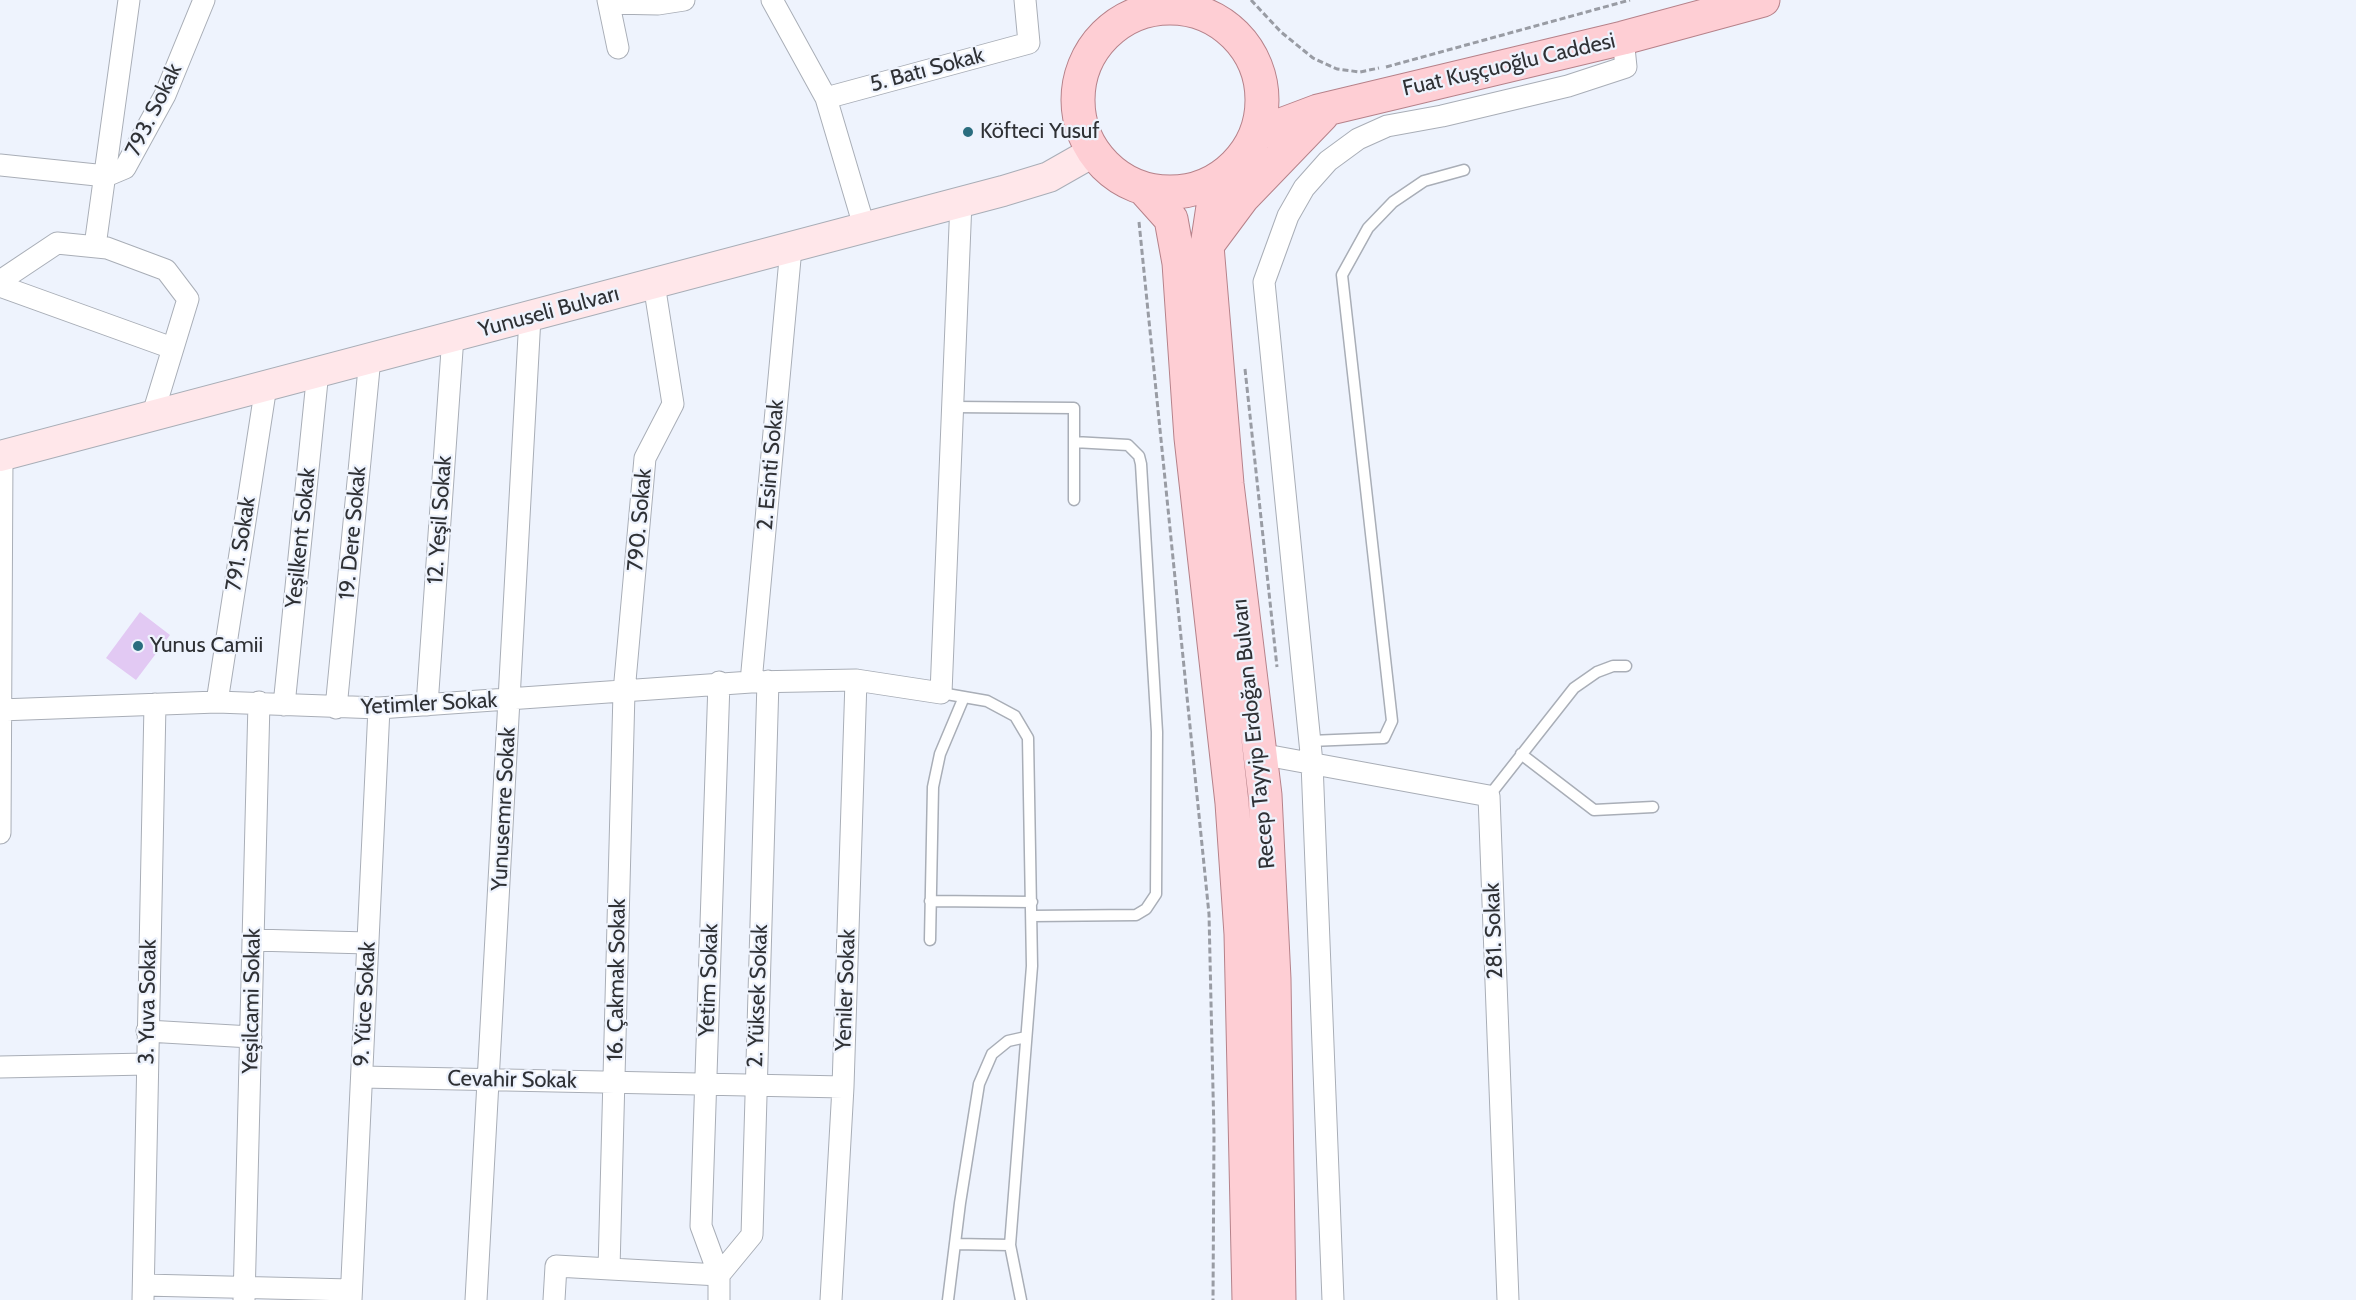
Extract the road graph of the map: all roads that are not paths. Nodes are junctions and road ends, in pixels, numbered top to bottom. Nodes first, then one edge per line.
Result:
1 (129, 0) edge
2 (204, 0) edge
3 (684, 0) edge
4 (772, 0) edge
5 (1025, 0) edge
6 (1719, 0) edge
7 (1764, 0) edge
8 (609, 2) edge
9 (1166, 4) edge
10 (1688, 21) junction
11 (1623, 38) junction
12 (618, 48) dead end
13 (826, 98) junction
14 (1328, 108) junction
15 (1257, 134) junction
16 (1093, 152) junction
17 (0, 165) edge
18 (1464, 170) dead end
19 (1227, 174) junction
20 (106, 176) junction
21 (961, 201) junction
22 (1142, 203) junction
23 (864, 226) junction
24 (1208, 243) junction
25 (95, 246) junction
26 (791, 248) junction
27 (0, 281) edge
28 (654, 284) junction
29 (0, 286) edge
30 (530, 317) junction
31 (453, 336) junction
32 (172, 348) junction
33 (370, 358) junction
34 (318, 371) junction
35 (266, 386) junction
36 (953, 406) junction
37 (152, 417) junction
38 (1074, 442) junction
39 (1, 456) edge
40 (1074, 500) dead end
41 (1626, 666) dead end
42 (856, 680) junction
43 (759, 681) junction
44 (719, 682) junction
45 (624, 692) junction
46 (941, 693) junction
47 (964, 697) junction
48 (510, 701) junction
49 (217, 702) junction
50 (259, 702) junction
51 (155, 704) junction
52 (284, 705) junction
53 (427, 705) junction
54 (336, 708) junction
55 (380, 708) junction
56 (0, 710) edge
57 (1310, 741) junction
58 (1260, 754) junction
59 (1521, 754) junction
60 (1312, 763) junction
61 (1489, 796) junction
62 (1653, 807) dead end
63 (0, 833) edge
64 (930, 901) junction
65 (1032, 902) junction
66 (1032, 916) junction
67 (253, 940) junction
68 (930, 940) dead end
69 (368, 943) junction
70 (147, 1031) junction
71 (251, 1036) junction
72 (1026, 1037) junction
73 (147, 1064) junction
74 (0, 1067) edge
75 (362, 1077) junction
76 (489, 1080) junction
77 (615, 1082) junction
78 (706, 1084) junction
79 (755, 1085) junction
80 (843, 1087) junction
81 (955, 1244) junction
82 (1010, 1245) junction
83 (609, 1269) junction
84 (719, 1275) junction
85 (144, 1293) edge
86 (244, 1294) edge
87 (351, 1295) edge
88 (476, 1300) edge
89 (554, 1300) edge
90 (719, 1300) edge
91 (831, 1300) edge
92 (948, 1300) edge
93 (1021, 1300) edge
94 (1249, 1300) edge
95 (1279, 1300) edge
96 (1333, 1300) edge
97 (1508, 1300) edge

1 - 20 street
2 - 20 street, 793. Sokak
3 - 8 street
4 - 13 street
5 - 13 street, 5. Batı Sokak
6 - 10 main road
7 - 10 main road, Fuat Kuşçuoğlu Caddesi
8 - 12 street
9 - 15 main road
9 - 16 main road
10 - 11 main road, Fuat Kuşçuoğlu Caddesi
11 - 14 main road, Fuat Kuşçuoğlu Caddesi
11 - 57 street
13 - 23 street
14 - 15 main road, Fuat Kuşçuoğlu Caddesi
14 - 24 main road
15 - 19 main road
16 - 21 main road, Yunuseli Bulvarı
16 - 22 main road
17 - 20 street, 793. Sokak
18 - 57 lane
19 - 22 main road
19 - 24 main road, Recep Tayyip Erdoğan Bulvarı
20 - 25 street
21 - 23 main road, Yunuseli Bulvarı
21 - 36 street
22 - 94 main road, Recep Tayyip Erdoğan Bulvarı
23 - 26 main road, Yunuseli Bulvarı
24 - 58 main road, Recep Tayyip Erdoğan Bulvarı
25 - 27 street
25 - 32 street
26 - 28 main road, Yunuseli Bulvarı
26 - 43 street, 2. Esinti Sokak
28 - 30 main road, Yunuseli Bulvarı
28 - 45 street, 790. Sokak
29 - 32 street
30 - 31 main road, Yunuseli Bulvarı
30 - 48 street, Yunusemre Sokak
31 - 33 main road, Yunuseli Bulvarı
31 - 53 street, 12. Yeşil Sokak
32 - 37 street
33 - 34 main road, Yunuseli Bulvarı
33 - 54 street, 19. Dere Sokak
34 - 35 main road, Yunuseli Bulvarı
34 - 52 street, Yeşilkent Sokak
35 - 37 main road, Yunuseli Bulvarı
35 - 49 street, 791. Sokak
36 - 38 lane
36 - 46 street
37 - 39 main road, Yunuseli Bulvarı
38 - 40 lane
38 - 66 lane
39 - 56 street
41 - 59 lane
42 - 43 street, Yetimler Sokak
42 - 46 street, Yetimler Sokak
42 - 80 street, Yeniler Sokak
43 - 44 street, Yetimler Sokak
43 - 79 street, 2. Yüksek Sokak
44 - 45 street, Yetimler Sokak
44 - 78 street, Yetim Sokak
45 - 48 street, Yetimler Sokak
45 - 77 street, 16. Çakmak Sokak
46 - 47 lane
47 - 64 lane
47 - 65 lane
48 - 53 street, Yetimler Sokak
48 - 76 street, Yunusemre Sokak
49 - 50 street, Yetimler Sokak
49 - 51 street, Yetimler Sokak
50 - 52 street, Yetimler Sokak
50 - 67 street, Yeşilcami Sokak
51 - 56 street, Yetimler Sokak
51 - 70 street, 3. Yuva Sokak
52 - 54 street, Yetimler Sokak
53 - 55 street, Yetimler Sokak
54 - 55 street, Yetimler Sokak
55 - 69 street, 9. Yüce Sokak
56 - 63 street
57 - 60 street
58 - 60 street
58 - 95 main road, Recep Tayyip Erdoğan Bulvarı
59 - 61 lane
59 - 62 lane
60 - 61 street
60 - 96 street
61 - 97 street, 281. Sokak
64 - 65 lane
64 - 68 lane
65 - 66 lane
66 - 72 lane
67 - 69 street
67 - 71 street, Yeşilcami Sokak
69 - 75 street, 9. Yüce Sokak
70 - 71 street
70 - 73 street, 3. Yuva Sokak
71 - 86 street, Yeşilcami Sokak
72 - 81 lane
72 - 82 lane
73 - 74 street
73 - 85 street, 3. Yuva Sokak
75 - 76 street, Cevahir Sokak
75 - 87 street, 9. Yüce Sokak
76 - 77 street, Cevahir Sokak
76 - 88 street, Yunusemre Sokak
77 - 78 street, Cevahir Sokak
77 - 83 street, 16. Çakmak Sokak
78 - 79 street, Cevahir Sokak
78 - 84 street, Yetim Sokak
79 - 80 street, Cevahir Sokak
79 - 84 street, 2. Yüksek Sokak
80 - 91 street, Yeniler Sokak
81 - 82 lane
81 - 92 lane
82 - 93 lane
83 - 84 street
83 - 89 street
84 - 90 street
85 - 86 street
86 - 87 street

